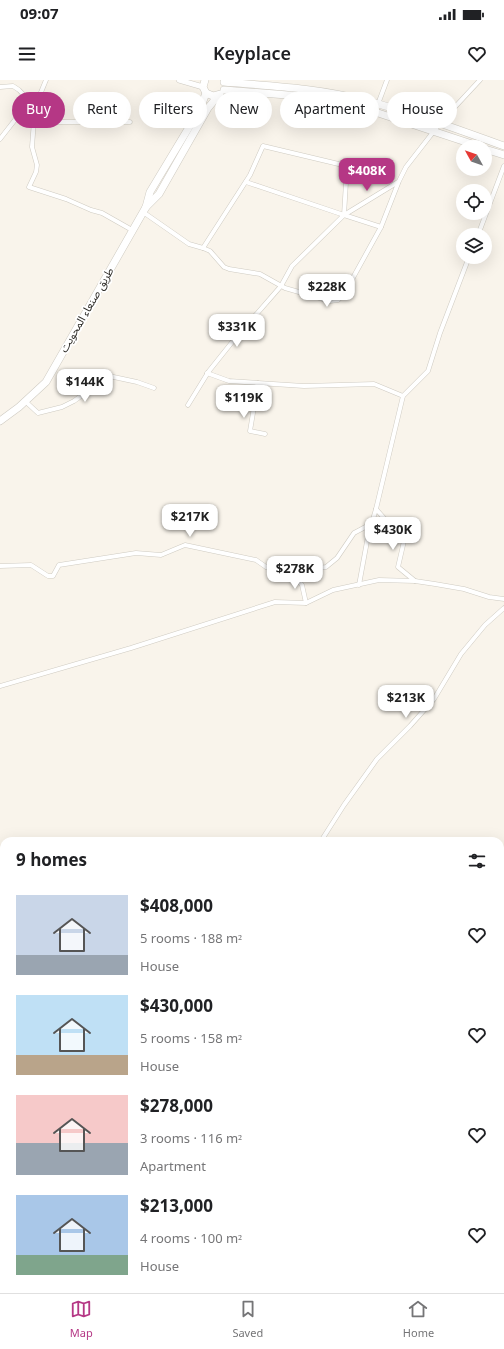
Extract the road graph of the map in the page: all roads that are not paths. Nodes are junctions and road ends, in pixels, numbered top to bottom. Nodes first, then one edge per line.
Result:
1 (46, 80) edge
2 (179, 80) edge
3 (387, 80) edge
4 (480, 80) edge
5 (224, 81) edge
6 (0, 87) edge
7 (205, 87) edge
8 (224, 90) joint
9 (21, 92) edge
10 (41, 92) edge
11 (323, 92) edge
12 (215, 96) edge
13 (215, 100) edge
14 (379, 101) edge
15 (457, 105) edge
16 (12, 124) edge
17 (33, 128) edge
18 (437, 128) edge
19 (457, 128) edge
20 (435, 131) junction
21 (0, 139) edge
22 (461, 140) edge
23 (504, 146) edge
24 (492, 151) edge
25 (504, 155) edge
26 (504, 166) edge
27 (246, 182) junction
28 (399, 182) junction
29 (144, 210) junction
30 (344, 215) junction
31 (381, 227) junction
32 (481, 228) edge
33 (132, 230) junction
34 (203, 248) junction
35 (466, 264) edge
36 (282, 286) junction
37 (208, 373) junction
38 (258, 383) junction
39 (154, 388) dead end
40 (403, 396) junction
41 (25, 402) junction
42 (188, 405) dead end
43 (0, 421) edge
44 (265, 434) dead end
45 (376, 509) junction
46 (371, 524) junction
47 (0, 566) edge
48 (290, 572) junction
49 (415, 581) junction
50 (359, 585) junction
51 (504, 599) edge
52 (306, 603) junction
53 (504, 608) edge
54 (0, 686) edge
55 (323, 837) edge

1 - 10 street
2 - 7 street
3 - 14 street
4 - 15 street
5 - 8 main road
5 - 11 main road
6 - 9 street
7 - 12 main road
7 - 29 main road, طريق صنعاء المحويت
8 - 20 main road
13 - 29 main road, طريق صنعاء المحويت
16 - 21 street
17 - 33 street
18 - 20 street
19 - 23 main road
20 - 22 main road
20 - 28 street
24 - 25 main road
26 - 32 street
27 - 30 street
27 - 30 street
27 - 34 street
28 - 30 street
28 - 31 street
29 - 33 main road, طريق صنعاء المحويت
29 - 34 street
30 - 31 street
30 - 36 street
31 - 36 street
33 - 41 main road, طريق صنعاء المحويت
34 - 36 street
35 - 40 street
36 - 37 street
37 - 38 street
37 - 42 street
38 - 40 street
38 - 44 street
39 - 41 street
40 - 45 street
41 - 43 main road, طريق صنعاء المحويت
45 - 46 street
45 - 49 street
46 - 48 street
46 - 50 street
47 - 48 street
48 - 52 street
49 - 50 street
49 - 51 street
50 - 52 street
52 - 54 street
53 - 55 street

